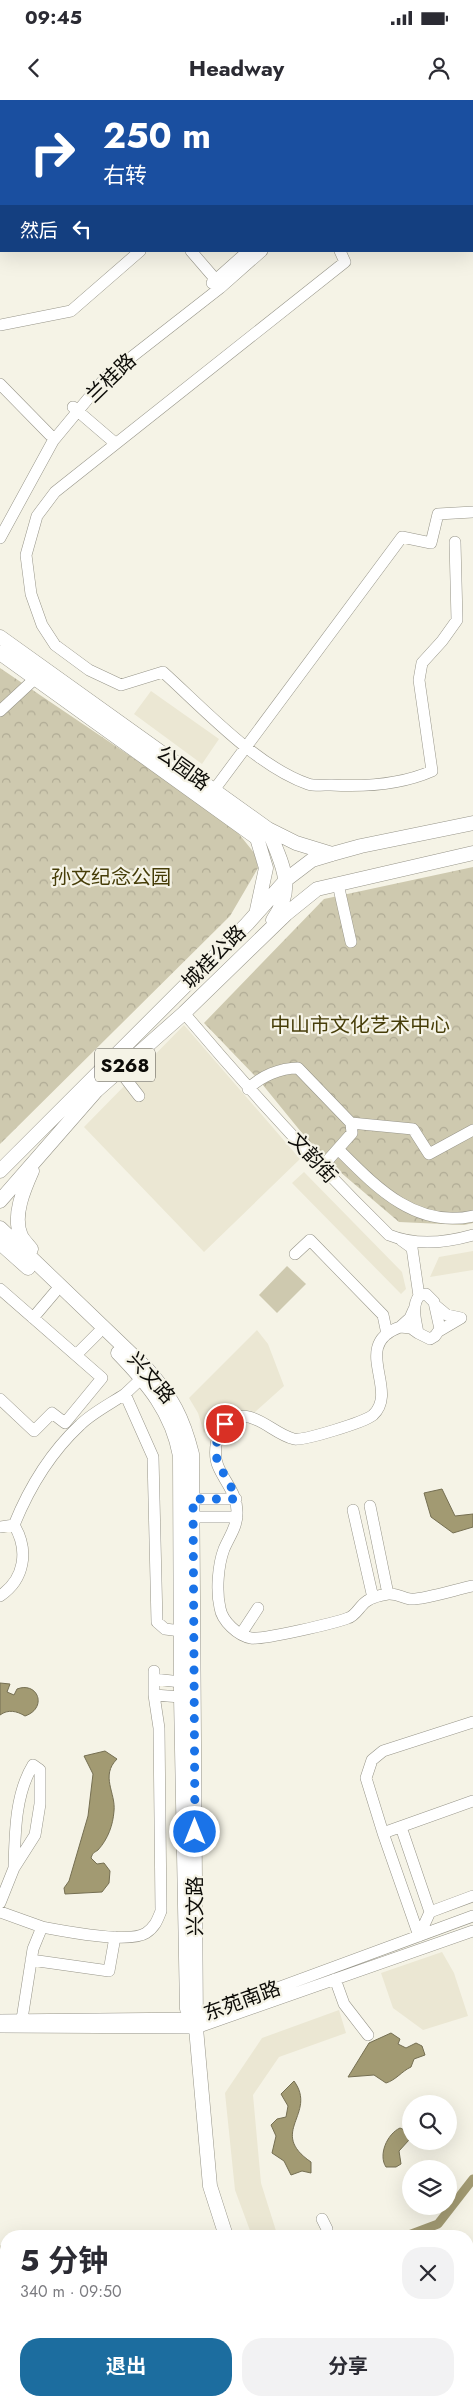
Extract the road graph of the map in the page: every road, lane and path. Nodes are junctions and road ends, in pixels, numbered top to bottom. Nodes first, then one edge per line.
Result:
1 (139, 252) edge
2 (192, 252) edge
3 (258, 252) edge
4 (341, 252) edge
5 (216, 280) junction
6 (0, 325) edge
7 (0, 384) edge
8 (75, 408) junction
9 (50, 435) junction
10 (116, 443) junction
11 (473, 512) edge
12 (0, 521) edge
13 (0, 538) edge
14 (455, 542) dead end
15 (0, 637) edge
16 (0, 653) edge
17 (40, 674) junction
18 (0, 711) edge
19 (246, 746) junction
20 (214, 790) junction
21 (473, 823) edge
22 (268, 829) junction
23 (473, 853) edge
24 (332, 854) junction
25 (287, 879) junction
26 (338, 884) junction
27 (256, 913) junction
28 (260, 938) junction
29 (351, 942) dead end
30 (184, 1013) junction
31 (119, 1070) junction
32 (248, 1089) junction
33 (139, 1096) dead end
34 (351, 1123) junction
35 (473, 1130) edge
36 (26, 1145) junction
37 (338, 1149) junction
38 (37, 1158) junction
39 (0, 1160) edge
40 (321, 1168) junction
41 (0, 1171) edge
42 (0, 1201) edge
43 (473, 1216) edge
44 (0, 1228) edge
45 (473, 1235) edge
46 (402, 1240) junction
47 (0, 1242) edge
48 (425, 1242) junction
49 (295, 1254) dead end
50 (0, 1256) edge
51 (22, 1263) junction
52 (0, 1289) edge
53 (60, 1292) junction
54 (423, 1295) junction
55 (435, 1305) junction
56 (414, 1308) junction
57 (467, 1317) edge
58 (33, 1318) junction
59 (400, 1327) junction
60 (439, 1331) junction
61 (98, 1333) junction
62 (418, 1333) junction
63 (387, 1334) junction
64 (76, 1355) junction
65 (142, 1378) junction
66 (125, 1394) junction
67 (0, 1400) edge
68 (193, 1499) junction
69 (236, 1499) junction
70 (370, 1506) dead end
71 (353, 1510) dead end
72 (194, 1517) junction
73 (237, 1517) junction
74 (14, 1525) junction
75 (0, 1527) edge
76 (473, 1586) edge
77 (388, 1594) junction
78 (0, 1596) edge
79 (373, 1598) junction
80 (258, 1608) dead end
81 (181, 1631) junction
82 (241, 1634) junction
83 (181, 1682) junction
84 (154, 1695) junction
85 (181, 1697) junction
86 (473, 1722) edge
87 (473, 1801) edge
88 (401, 1827) junction
89 (383, 1833) junction
90 (14, 1868) junction
91 (473, 1896) edge
92 (0, 1902) edge
93 (0, 1912) edge
94 (430, 1912) junction
95 (473, 1916) edge
96 (42, 1927) junction
97 (473, 1931) edge
98 (420, 1936) junction
99 (115, 1937) junction
100 (31, 1960) junction
101 (335, 1979) junction
102 (22, 2019) junction
103 (0, 2020) edge
104 (192, 2023) junction
105 (0, 2027) edge
106 (368, 2035) dead end
107 (322, 2219) dead end
108 (215, 2230) edge
109 (224, 2230) edge
110 (327, 2230) edge

1 - 6 street
2 - 5 street
3 - 5 street, 兰桂路
3 - 8 street, 兰桂路
4 - 10 street
5 - 8 street, 兰桂路
7 - 9 street
8 - 9 street, 兰桂路
8 - 10 street
8 - 13 street, 兰桂路
9 - 12 street, 兰桂路
10 - 19 street
11 - 19 street
14 - 19 street
15 - 17 main road, 公园路
16 - 17 main road, 公园路
17 - 18 street
17 - 20 main road, 公园路
17 - 27 main road, 公园路
19 - 20 street
20 - 22 main road, 公园路
21 - 24 main road, 城桂公路 / S268
22 - 24 main road, 公园路
22 - 25 main road
23 - 26 main road, 城桂公路 / S268
24 - 25 main road, 城桂公路 / S268
25 - 27 main road, 城桂公路 / S268
25 - 28 main road
26 - 28 main road, 城桂公路 / S268
26 - 29 street
27 - 36 main road, 城桂公路 / S268
28 - 30 main road, 城桂公路 / S268
30 - 31 main road, 城桂公路 / S268
30 - 32 street, 文韵街
31 - 33 street
31 - 38 main road, 城桂公路 / S268
32 - 34 street
32 - 40 street, 文韵街
34 - 35 street
34 - 37 street
36 - 39 main road
36 - 41 main road, 城桂公路 / S268
37 - 40 street
37 - 43 street
38 - 42 main road, 城桂公路 / S268
38 - 53 main road
40 - 46 street, 文韵街
44 - 53 main road, 兴文路
45 - 48 street, 文韵街
46 - 48 street, 文韵街
46 - 54 street
47 - 51 main road, 兴文路
48 - 54 street
49 - 63 street
50 - 51 main road
51 - 53 main road, 兴文路
52 - 58 street
53 - 58 street
53 - 61 main road, 兴文路
53 - 68 main road, 兴文路
54 - 55 street
54 - 56 street
55 - 57 street
55 - 60 street
56 - 59 street
56 - 62 street
57 - 60 street
58 - 64 street
59 - 62 street
59 - 63 street
60 - 62 street
61 - 64 street
61 - 65 main road, 兴文路
63 - 69 street
64 - 67 street
65 - 66 street
65 - 81 main road, 兴文路
66 - 74 street
66 - 81 street
68 - 69 street
68 - 72 main road, 兴文路
69 - 73 street
70 - 77 street
71 - 79 street
72 - 73 street
72 - 104 main road, 兴文路
73 - 82 street
74 - 75 street
74 - 78 street
76 - 77 street
77 - 79 street
79 - 82 street
80 - 82 street
81 - 83 main road, 兴文路
83 - 84 street
83 - 85 main road, 兴文路
84 - 85 street
84 - 99 street
85 - 104 main road, 兴文路
86 - 89 street
87 - 88 street
88 - 89 street
88 - 94 street
89 - 98 street
90 - 90 street
90 - 92 street
91 - 94 street
93 - 96 street
94 - 98 street
95 - 98 street, 东苑南路
96 - 99 street
96 - 100 street
97 - 101 street, 东苑南路
98 - 104 street, 东苑南路
99 - 100 street
100 - 102 street
101 - 104 street, 东苑南路
101 - 106 street
102 - 103 street, 东苑南路
102 - 104 street, 东苑南路
104 - 105 street, 东苑南路
104 - 108 main road, 兴文路
104 - 109 main road, 兴文路
107 - 110 street

